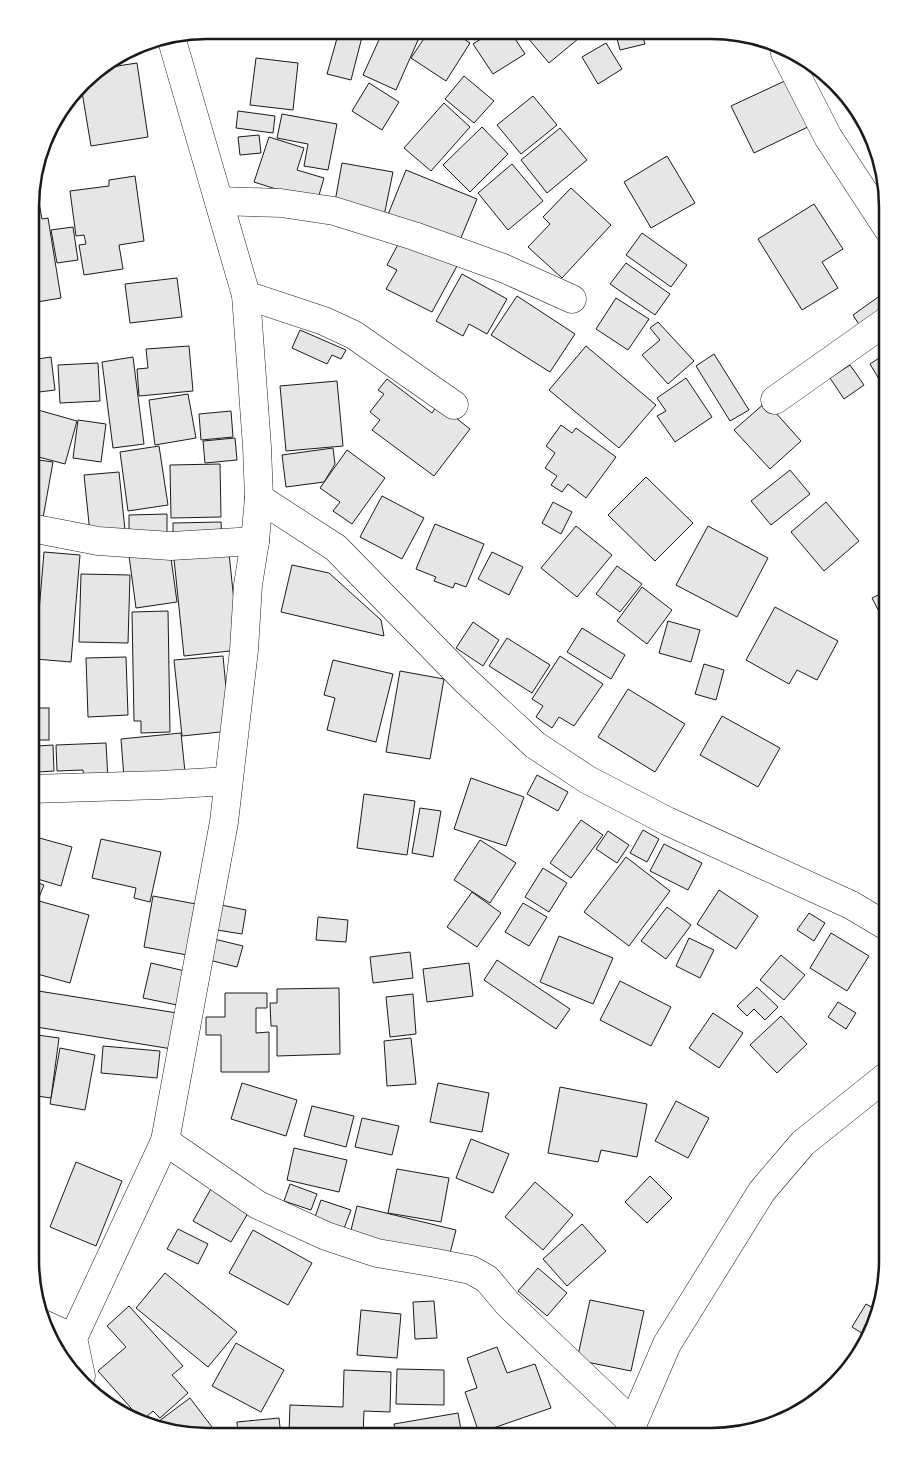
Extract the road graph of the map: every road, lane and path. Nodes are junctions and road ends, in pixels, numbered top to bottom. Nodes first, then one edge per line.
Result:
1 (173, 42) edge
2 (787, 58) edge
3 (218, 201) junction
4 (879, 215) edge
5 (246, 295) junction
6 (572, 299) dead end
7 (879, 326) edge
8 (774, 400) dead end
9 (454, 405) dead end
10 (259, 498) junction
11 (39, 530) edge
12 (255, 541) junction
13 (228, 781) junction
14 (39, 789) edge
15 (879, 922) edge
16 (879, 1083) edge
17 (165, 1141) junction
18 (54, 1329) edge
19 (73, 1338) junction
20 (80, 1370) edge
21 (628, 1428) edge
22 (631, 1428) edge

1 - 3 street
2 - 4 street
3 - 5 street
3 - 6 street
5 - 9 street
5 - 10 street
7 - 8 street
10 - 12 street
10 - 15 street
11 - 12 street
12 - 13 street
13 - 14 street
13 - 17 street
16 - 22 street
17 - 19 street
17 - 21 street
18 - 19 street
19 - 20 street

